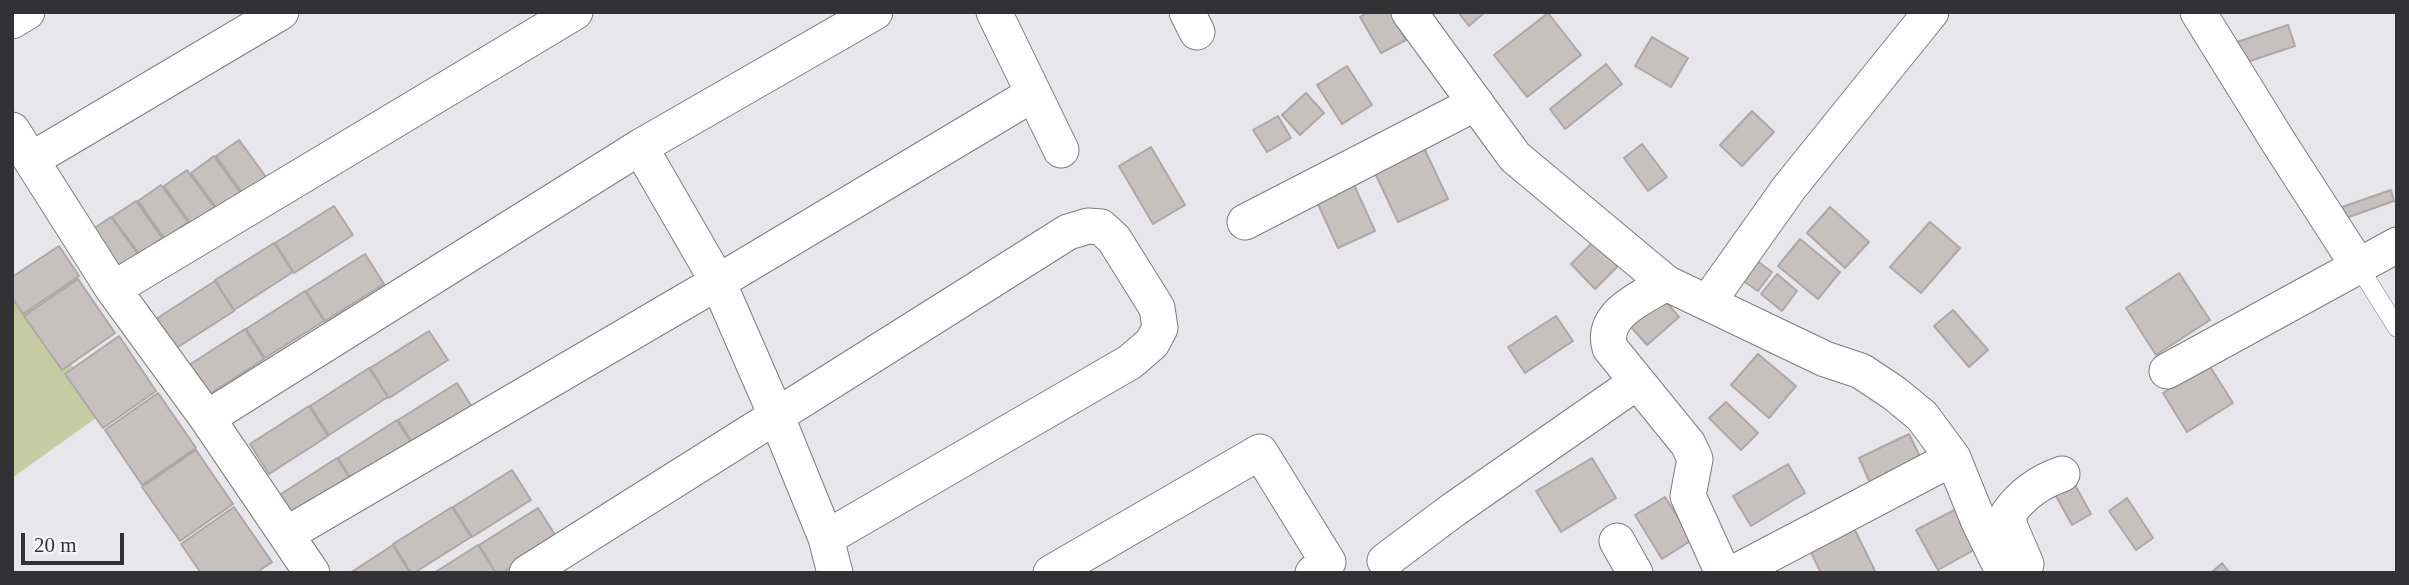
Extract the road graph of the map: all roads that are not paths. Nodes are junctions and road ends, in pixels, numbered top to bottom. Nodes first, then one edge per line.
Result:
1 (27, 12) edge
2 (281, 12) edge
3 (575, 12) edge
4 (875, 12) edge
5 (994, 12) edge
6 (1931, 12) edge
7 (2198, 12) edge
8 (1417, 17) edge
9 (12, 21) edge
10 (1033, 94) junction
11 (1476, 103) junction
12 (12, 130) edge
13 (639, 147) junction
14 (1061, 150) dead end
15 (31, 160) junction
16 (1245, 222) dead end
17 (2397, 245) edge
18 (2359, 267) junction
19 (718, 282) junction
20 (1666, 283) junction
21 (113, 289) junction
22 (1708, 302) junction
23 (2397, 328) edge
24 (2167, 371) dead end
25 (1637, 382) junction
26 (776, 415) junction
27 (207, 418) junction
28 (1953, 458) junction
29 (2062, 474) dead end
30 (287, 534) junction
31 (826, 538) junction
32 (1617, 541) dead end
33 (1385, 561) dead end
34 (312, 573) edge
35 (527, 573) edge
36 (835, 573) edge
37 (1051, 573) edge
38 (1313, 573) edge
39 (1635, 573) edge
40 (1723, 573) edge
41 (1734, 573) edge
42 (2004, 573) edge
43 (2023, 573) edge

1 - 9 street
2 - 15 street
3 - 21 street
4 - 13 street
5 - 10 street
6 - 22 street
7 - 18 street
8 - 11 street
10 - 14 street
10 - 19 street
11 - 16 street
11 - 20 street
12 - 15 street
13 - 19 street
13 - 27 street
15 - 21 street
17 - 18 street
18 - 23 lane
18 - 24 street
19 - 26 street
19 - 30 street
20 - 22 street
20 - 25 street
21 - 27 street
22 - 28 street
25 - 33 street
25 - 40 street
26 - 31 street
26 - 31 street
26 - 35 street
27 - 30 street
28 - 41 street
28 - 42 street
29 - 43 street
30 - 34 street
31 - 36 street
32 - 39 street
37 - 38 street

